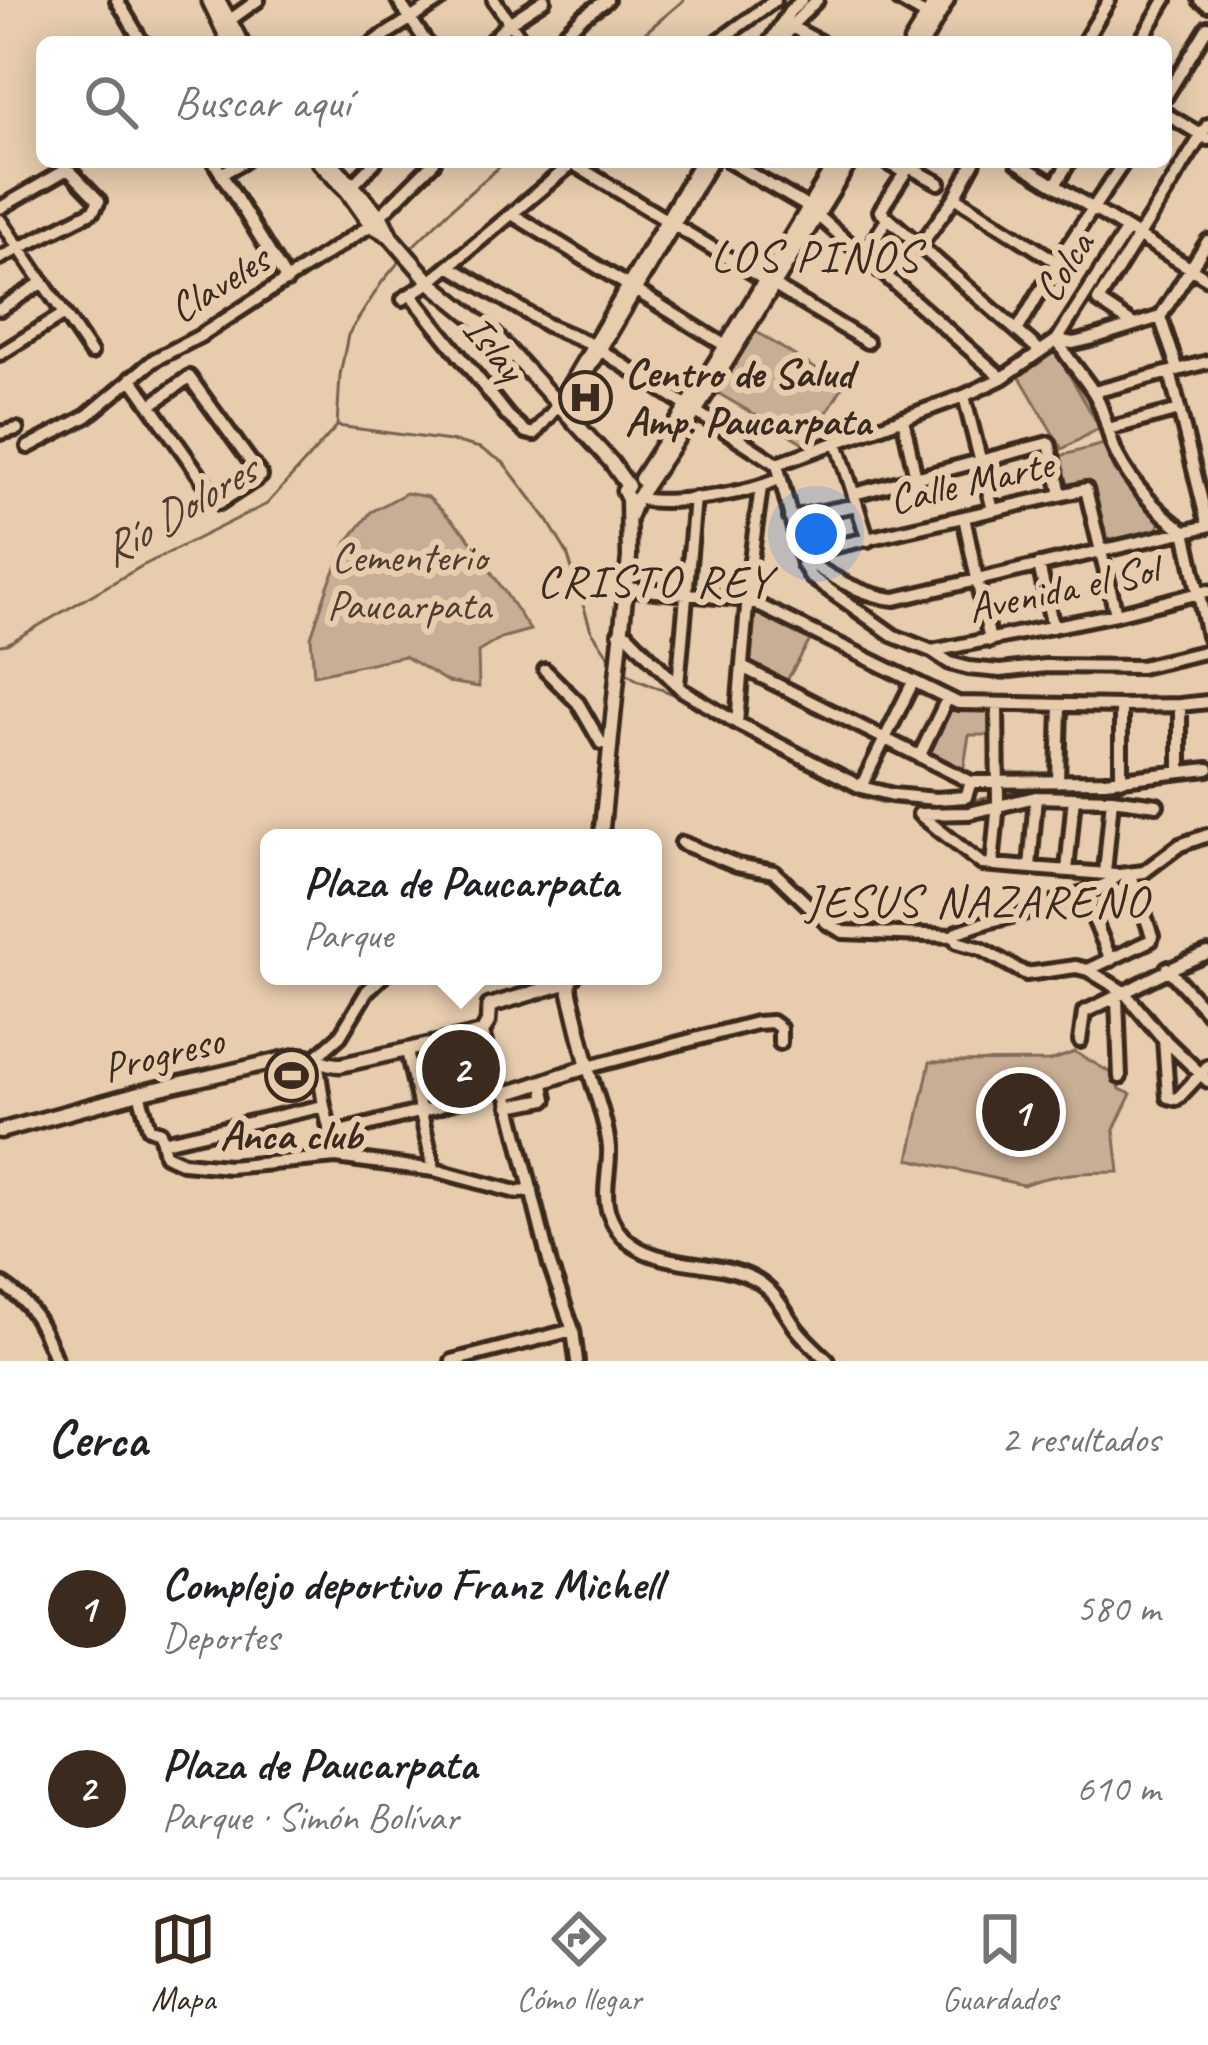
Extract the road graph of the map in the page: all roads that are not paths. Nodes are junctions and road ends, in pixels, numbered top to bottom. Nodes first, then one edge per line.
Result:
1 (117, 0) edge
2 (209, 0) edge
3 (218, 0) edge
4 (258, 0) edge
5 (398, 0) edge
6 (440, 0) edge
7 (494, 0) edge
8 (544, 0) edge
9 (607, 0) edge
10 (775, 0) edge
11 (802, 0) edge
12 (817, 0) edge
13 (899, 0) edge
14 (937, 0) edge
15 (947, 0) edge
16 (1109, 0) edge
17 (1166, 0) edge
18 (1200, 0) edge
19 (1208, 5) edge
20 (932, 16) junction
21 (410, 19) junction
22 (508, 23) junction
23 (224, 24) junction
24 (787, 24) junction
25 (1208, 27) edge
26 (138, 36) edge
27 (228, 36) edge
28 (235, 36) edge
29 (383, 36) edge
30 (422, 36) edge
31 (496, 36) edge
32 (518, 36) edge
33 (562, 36) edge
34 (725, 36) edge
35 (776, 36) edge
36 (784, 36) edge
37 (809, 36) edge
38 (916, 36) edge
39 (925, 36) edge
40 (1088, 36) edge
41 (1144, 36) edge
42 (1172, 86) edge
43 (1172, 117) edge
44 (1206, 133) edge
45 (218, 168) edge
46 (232, 168) edge
47 (326, 168) edge
48 (335, 168) edge
49 (369, 168) edge
50 (428, 168) edge
51 (566, 168) edge
52 (582, 168) edge
53 (697, 168) edge
54 (707, 168) edge
55 (740, 168) edge
56 (833, 168) edge
57 (845, 168) edge
58 (907, 168) edge
59 (910, 168) edge
60 (971, 168) edge
61 (1027, 168) edge
62 (1065, 168) edge
63 (1120, 168) edge
64 (221, 174) junction
65 (939, 183) dead end
66 (1055, 185) junction
67 (350, 188) junction
68 (955, 197) junction
69 (0, 208) edge
70 (1093, 210) junction
71 (812, 211) junction
72 (512, 214) junction
73 (887, 219) junction
74 (0, 220) edge
75 (376, 221) junction
76 (669, 224) junction
77 (1126, 231) junction
78 (1139, 237) junction
79 (1208, 241) edge
80 (920, 246) junction
81 (19, 248) junction
82 (864, 256) junction
83 (0, 258) edge
84 (1057, 262) junction
85 (448, 266) junction
86 (1191, 268) junction
87 (1208, 279) edge
88 (287, 281) junction
89 (43, 282) junction
90 (430, 282) junction
91 (769, 282) junction
92 (632, 288) junction
93 (0, 309) edge
94 (64, 314) junction
95 (1160, 316) junction
96 (1134, 325) junction
97 (1017, 331) junction
98 (1057, 340) junction
99 (866, 342) dead end
100 (596, 347) junction
101 (729, 348) junction
102 (1039, 350) junction
103 (91, 352) dead end
104 (0, 354) edge
105 (1208, 362) edge
106 (1174, 371) junction
107 (131, 377) junction
108 (1002, 378) junction
109 (1094, 392) junction
110 (964, 396) junction
111 (151, 405) junction
112 (558, 405) junction
113 (691, 409) junction
114 (1179, 410) junction
115 (903, 418) junction
116 (1108, 429) junction
117 (17, 430) dead end
118 (0, 433) edge
119 (838, 442) junction
120 (28, 447) dead end
121 (979, 461) junction
122 (778, 471) junction
123 (916, 478) junction
124 (760, 488) junction
125 (635, 493) junction
126 (1061, 494) junction
127 (694, 498) junction
128 (855, 500) junction
129 (993, 511) junction
130 (964, 517) junction
131 (790, 518) junction
132 (1208, 526) edge
133 (1185, 531) junction
134 (868, 540) junction
135 (1102, 550) junction
136 (801, 554) junction
137 (1039, 565) junction
138 (978, 579) junction
139 (625, 588) junction
140 (1203, 592) edge
141 (688, 595) junction
142 (748, 600) junction
143 (1116, 614) junction
144 (1053, 627) junction
145 (620, 633) junction
146 (1208, 636) edge
147 (990, 641) junction
148 (932, 651) junction
149 (1208, 651) edge
150 (742, 667) junction
151 (545, 670) dead end
152 (913, 682) junction
153 (678, 685) junction
154 (947, 699) junction
155 (1208, 702) edge
156 (1060, 705) junction
157 (1180, 705) junction
158 (998, 706) junction
159 (1121, 706) junction
160 (737, 723) junction
161 (884, 737) junction
162 (611, 744) junction
163 (920, 755) junction
164 (1208, 769) edge
165 (1180, 771) junction
166 (1121, 780) junction
167 (971, 782) junction
168 (1058, 782) junction
169 (998, 785) junction
170 (861, 787) junction
171 (1036, 797) junction
172 (1074, 797) junction
173 (1112, 799) junction
174 (998, 805) junction
175 (1156, 805) dead end
176 (602, 829) edge
177 (1208, 835) edge
178 (682, 843) dead end
179 (992, 865) junction
180 (1030, 868) junction
181 (1067, 871) junction
182 (1105, 873) junction
183 (1125, 875) junction
184 (1083, 893) junction
185 (954, 936) junction
186 (1208, 952) edge
187 (1111, 960) junction
188 (1166, 968) junction
189 (1088, 970) junction
190 (373, 985) edge
191 (553, 985) edge
192 (572, 985) edge
193 (1120, 995) junction
194 (1208, 1013) edge
195 (482, 1033) junction
196 (1164, 1038) junction
197 (1080, 1041) dead end
198 (780, 1043) dead end
199 (426, 1046) junction
200 (407, 1051) junction
201 (316, 1059) junction
202 (588, 1067) junction
203 (1205, 1074) edge
204 (1120, 1077) dead end
205 (139, 1093) junction
206 (504, 1096) junction
207 (440, 1105) junction
208 (324, 1106) junction
209 (421, 1112) junction
210 (0, 1131) edge
211 (332, 1134) junction
212 (164, 1142) junction
213 (336, 1157) junction
214 (434, 1170) junction
215 (532, 1190) junction
216 (0, 1283) edge
217 (573, 1330) junction
218 (53, 1361) edge
219 (452, 1361) edge
220 (577, 1361) edge
221 (828, 1361) edge

1 - 26 street
2 - 23 main road
3 - 23 main road
4 - 23 street
5 - 21 street
6 - 21 street
7 - 22 street
8 - 22 street
9 - 33 street
10 - 34 street
11 - 24 street
12 - 24 street
13 - 20 street
14 - 20 main road
15 - 20 main road
16 - 40 street
17 - 41 street
18 - 19 street
20 - 38 main road
20 - 39 main road
21 - 29 street
21 - 30 street
22 - 31 street
22 - 32 street
23 - 27 main road
23 - 28 main road
24 - 35 street
24 - 36 street
24 - 37 street
25 - 42 street
43 - 44 street
44 - 78 street, Colca
45 - 64 street
46 - 64 street
47 - 67 main road
48 - 67 main road
49 - 67 street
50 - 75 street, Claveles
51 - 72 street
52 - 76 street
53 - 76 street
54 - 76 street
55 - 71 street
56 - 71 main road
57 - 71 main road
58 - 73 street
59 - 65 street
60 - 68 street
61 - 66 street
62 - 66 street
63 - 70 street
64 - 88 street
66 - 70 street
67 - 75 main road
68 - 80 street
68 - 84 street
69 - 81 street
70 - 77 street
70 - 84 street
71 - 82 street
71 - 91 main road
72 - 85 street
72 - 92 street
73 - 80 street
73 - 82 street
74 - 81 street
75 - 88 street, Claveles
75 - 90 main road
76 - 91 street
76 - 92 street
77 - 78 street
77 - 98 street, Colca
78 - 86 street
78 - 96 street, Colca
79 - 86 street
80 - 97 street
81 - 83 street
81 - 89 street
82 - 108 street
84 - 97 street
85 - 90 street
85 - 100 street
86 - 87 street
86 - 95 street
88 - 107 street, Claveles
89 - 93 street
89 - 94 street
90 - 112 main road
90 - 112 street, Islay
91 - 99 street
91 - 101 main road
92 - 100 street
92 - 101 street
94 - 103 street
94 - 104 street
95 - 96 street
95 - 106 street
96 - 98 street
97 - 102 street
98 - 102 street
98 - 109 street
100 - 112 street
100 - 113 street
101 - 113 main road
102 - 108 street
105 - 106 street
106 - 109 street
106 - 114 street
107 - 111 street
107 - 120 street, Claveles
108 - 110 street
109 - 116 street
110 - 115 street
110 - 121 street
111 - 111 street
112 - 125 main road
113 - 122 street
113 - 125 main road
114 - 116 street
114 - 132 street
115 - 119 street
115 - 123 street
116 - 133 street
117 - 118 street
119 - 122 street
119 - 128 street
121 - 123 street
121 - 126 street
121 - 129 street
122 - 124 street
122 - 131 street
123 - 128 street
124 - 127 street
124 - 142 street
125 - 127 street
125 - 139 main road
126 - 129 street, Calle Marte
126 - 135 street, Calle Marte
127 - 141 street
128 - 131 street
128 - 134 street
129 - 130 street, Calle Marte
130 - 134 street, Calle Marte
130 - 138 street
131 - 136 street
132 - 133 street
133 - 135 street
133 - 140 street
134 - 136 street, Calle Marte
135 - 137 street
135 - 143 street
136 - 138 street
136 - 148 street
137 - 138 street
137 - 144 street
138 - 147 street
139 - 141 street
139 - 145 main road
140 - 143 street, Avenida el Sol
140 - 146 street
141 - 142 street
141 - 153 street
142 - 150 street
142 - 152 street
143 - 144 street, Avenida el Sol
144 - 147 street, Avenida el Sol
145 - 153 street
145 - 162 main road
147 - 148 street, Avenida el Sol
148 - 149 street
150 - 160 street
150 - 161 street
151 - 162 street
152 - 154 street
152 - 161 street
153 - 160 street
154 - 158 street
154 - 163 street
155 - 157 street
156 - 158 street
156 - 159 street
156 - 168 street
157 - 159 street
157 - 165 street
158 - 169 street
159 - 166 street
160 - 170 street
161 - 163 street
161 - 170 street
162 - 176 main road
163 - 167 street
164 - 165 street
165 - 166 street
166 - 168 street
167 - 169 street
167 - 170 street
168 - 169 street
169 - 174 street
171 - 172 street
171 - 174 street
171 - 180 street
172 - 173 street
172 - 181 street
173 - 175 street
173 - 182 street
174 - 179 street
174 - 179 street
177 - 183 street
178 - 185 street
179 - 180 street
180 - 181 street
181 - 182 street
182 - 183 street
183 - 184 street
183 - 187 street
184 - 185 street
184 - 187 street
185 - 189 street
186 - 188 street
187 - 189 street
188 - 193 street
188 - 194 street
189 - 193 street
190 - 201 street
191 - 195 main road
192 - 202 main road
193 - 196 street
193 - 197 street
193 - 204 street
195 - 199 main road, Progreso
195 - 206 main road
196 - 203 street
196 - 203 street
198 - 202 street
199 - 200 main road, Progreso
199 - 207 street
200 - 201 main road, Progreso
200 - 209 street
201 - 205 main road, Progreso
201 - 208 street
202 - 206 main road
202 - 221 street
205 - 210 main road, Progreso
205 - 212 street
206 - 207 street
206 - 215 street
207 - 209 street
208 - 211 street
208 - 212 street
209 - 211 street
209 - 214 street
211 - 213 street
212 - 213 street
213 - 214 street
214 - 215 street
215 - 217 street
216 - 218 street
217 - 219 street
217 - 220 street

